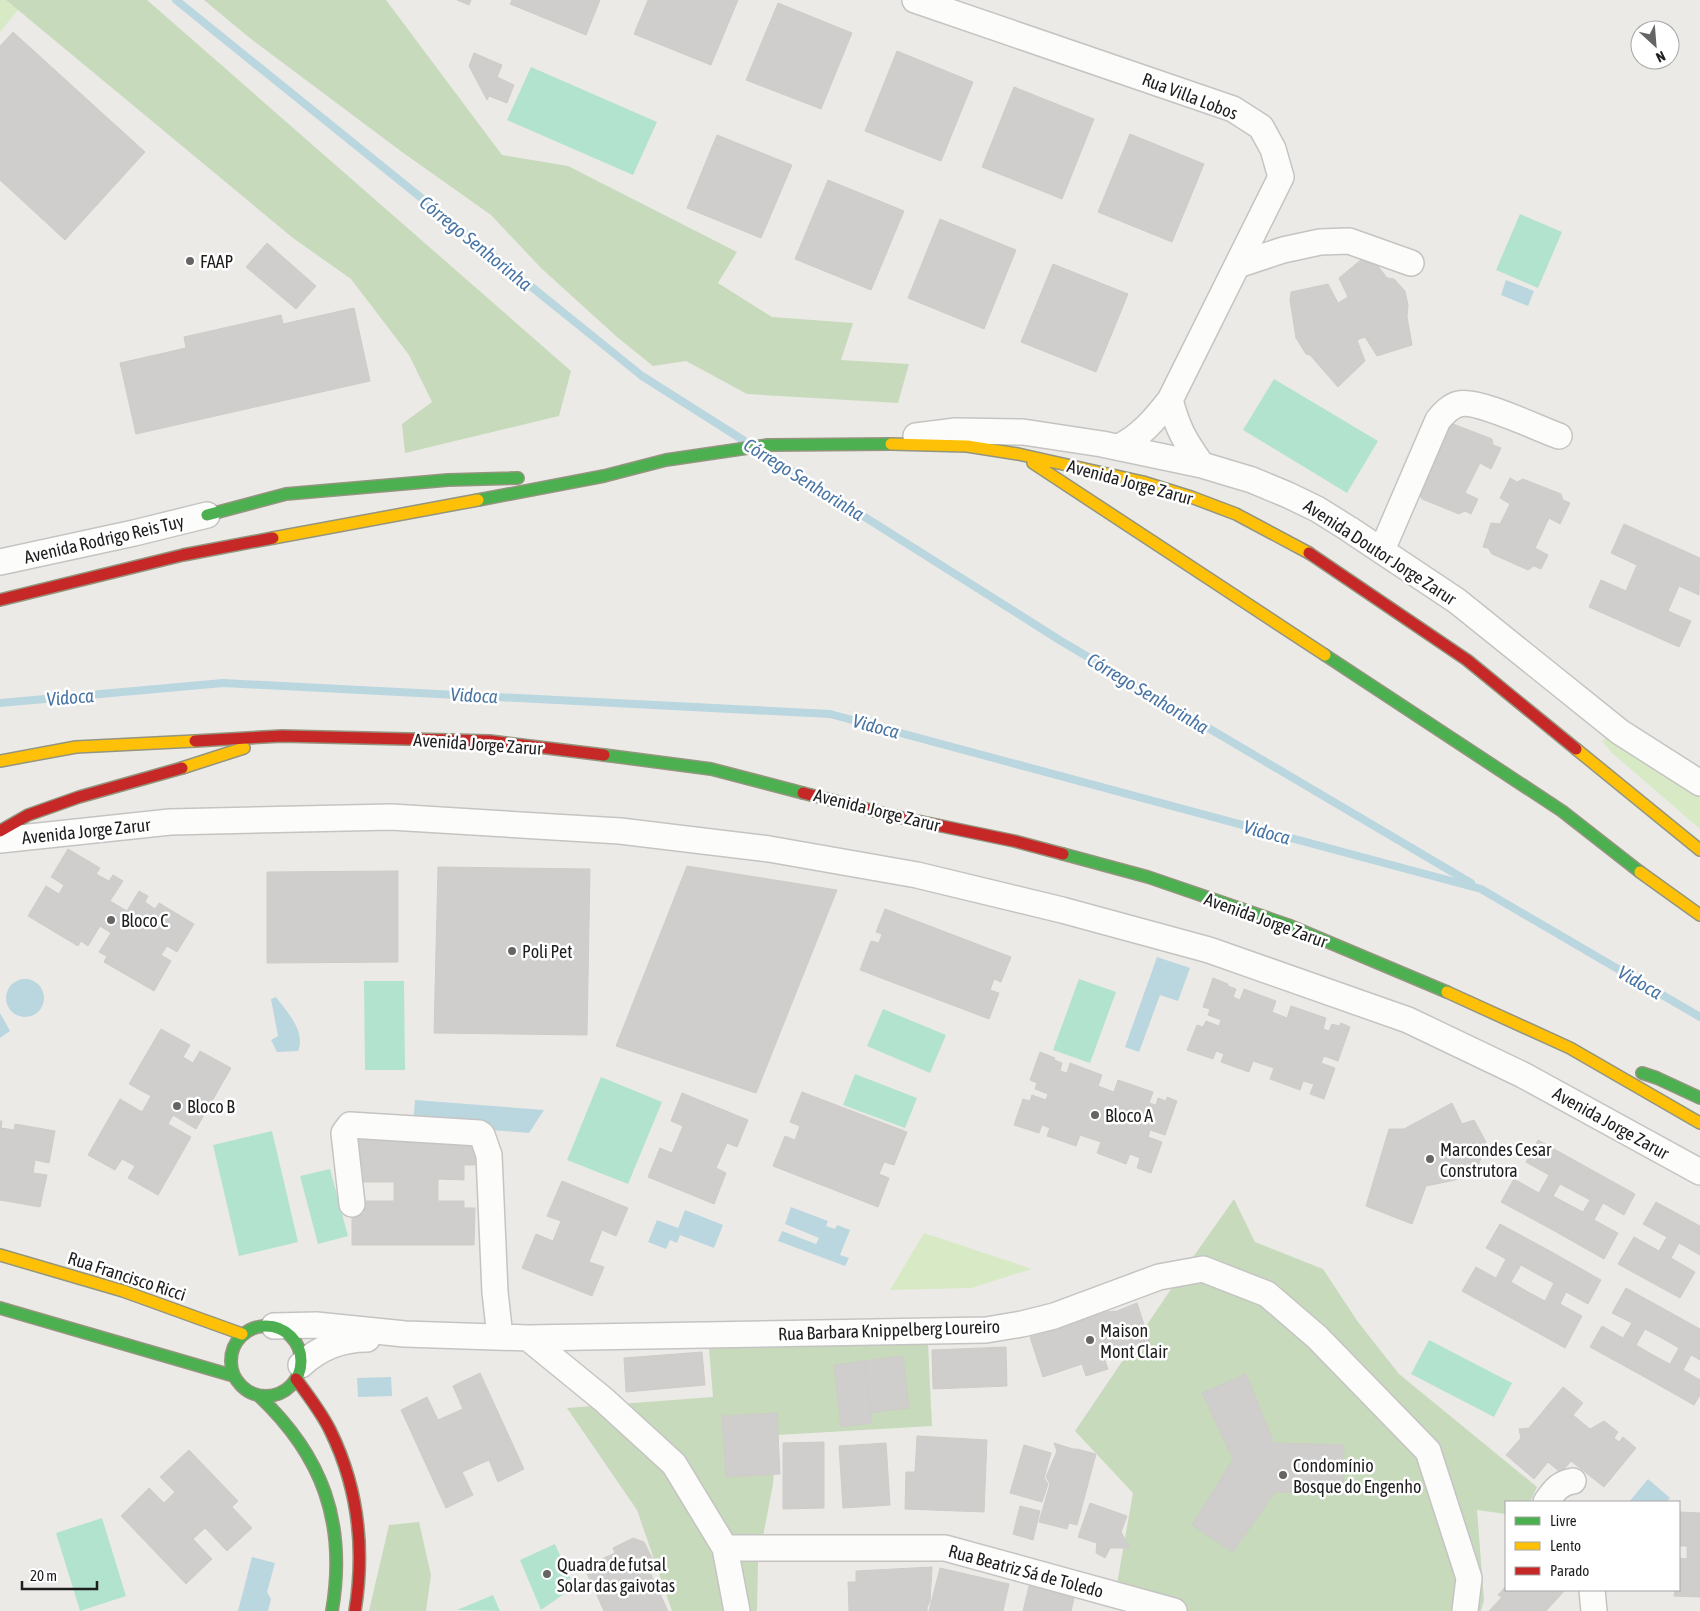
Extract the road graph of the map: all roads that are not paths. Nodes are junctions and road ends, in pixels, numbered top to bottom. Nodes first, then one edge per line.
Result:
1 (915, 0) edge
2 (1411, 263) dead end
3 (1238, 265) junction
4 (1170, 400) junction
5 (1558, 436) dead end
6 (881, 444) junction
7 (1119, 447) junction
8 (1018, 454) junction
9 (1202, 464) junction
10 (604, 476) junction
11 (207, 515) joint
12 (1382, 550) junction
13 (0, 562) edge
14 (0, 600) edge
15 (282, 736) junction
16 (0, 761) edge
17 (1700, 783) edge
18 (0, 831) edge
19 (0, 840) edge
20 (1700, 850) edge
21 (1700, 915) edge
22 (1570, 1048) junction
23 (1700, 1098) edge
24 (1700, 1123) edge
25 (1700, 1172) edge
26 (352, 1204) dead end
27 (0, 1255) edge
28 (0, 1308) edge
29 (274, 1326) junction
30 (242, 1334) junction
31 (405, 1334) junction
32 (500, 1337) junction
33 (528, 1338) junction
34 (299, 1372) junction
35 (234, 1376) junction
36 (258, 1395) junction
37 (1573, 1481) dead end
38 (1547, 1501) edge
39 (725, 1548) junction
40 (1592, 1591) edge
41 (332, 1611) edge
42 (355, 1611) edge
43 (737, 1611) edge
44 (1174, 1611) edge
45 (1465, 1611) edge
46 (1594, 1611) edge

1 - 3 street, Rua Villa Lobos
2 - 3 street
3 - 4 street, Rua Villa Lobos
4 - 7 street, Rua Villa Lobos
4 - 9 street
5 - 12 street
6 - 7 street, Avenida Doutor Jorge Zarur
6 - 8 main road, Avenida Jorge Zarur
6 - 10 main road, Avenida Jorge Zarur
7 - 9 street, Avenida Doutor Jorge Zarur
8 - 20 main road, Avenida Jorge Zarur
8 - 21 main road, Avenida Jorge Zarur
9 - 12 street, Avenida Doutor Jorge Zarur
10 - 11 main road
10 - 14 main road, Avenida Jorge Zarur
11 - 13 street, Avenida Rodrigo Reis Tuy
12 - 17 street, Avenida Doutor Jorge Zarur
15 - 16 main road, Avenida Jorge Zarur
15 - 18 main road
15 - 22 main road, Avenida Jorge Zarur
19 - 25 street, Avenida Jorge Zarur
22 - 23 main road
22 - 24 main road, Avenida Jorge Zarur
26 - 32 street
27 - 30 main road, Rua Francisco Ricci
28 - 35 main road
29 - 30 main road
29 - 31 street, Rua Barbara Knippelberg Loureiro
29 - 34 main road
30 - 35 main road
31 - 32 street, Rua Barbara Knippelberg Loureiro
31 - 34 street, Rua Barbara Knippelberg Loureiro
32 - 33 street, Rua Barbara Knippelberg Loureiro
33 - 39 street
33 - 45 street, Rua Barbara Knippelberg Loureiro
34 - 36 main road
34 - 42 main road
35 - 36 main road
36 - 41 main road
37 - 38 street
39 - 43 street
39 - 44 street, Rua Beatriz Sá de Toledo
40 - 46 street

